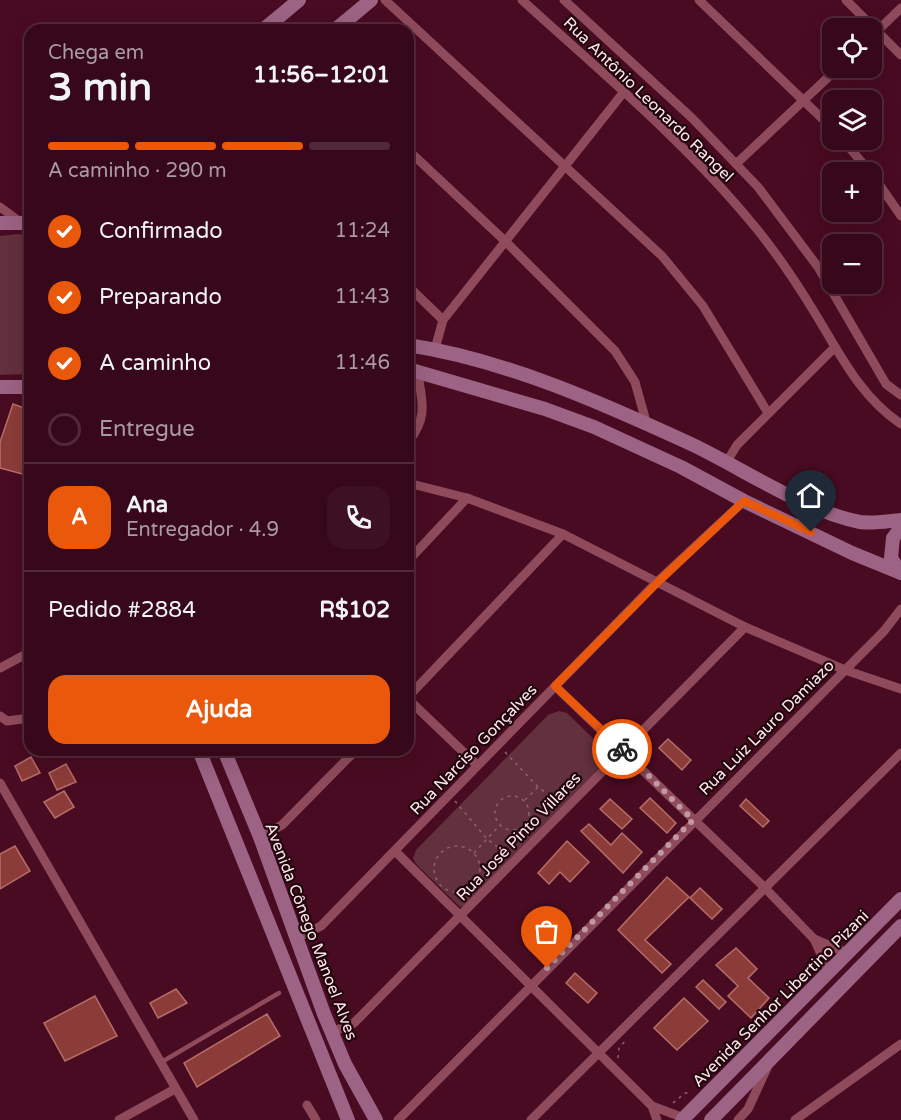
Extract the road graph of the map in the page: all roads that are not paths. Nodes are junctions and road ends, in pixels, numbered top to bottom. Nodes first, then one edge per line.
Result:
1 (299, 0) edge
2 (371, 0) edge
3 (385, 0) edge
4 (522, 0) edge
5 (564, 0) edge
6 (699, 0) edge
7 (846, 0) edge
8 (901, 8) edge
9 (861, 18) edge
10 (270, 24) edge
11 (342, 24) edge
12 (411, 24) edge
13 (882, 26) edge
14 (414, 27) edge
15 (882, 40) edge
16 (901, 55) edge
17 (827, 78) edge
18 (623, 93) junction
19 (804, 100) junction
20 (822, 118) edge
21 (851, 150) edge
22 (414, 156) edge
23 (862, 162) edge
24 (737, 163) junction
25 (565, 166) junction
26 (882, 189) edge
27 (0, 207) edge
28 (901, 216) edge
29 (24, 222) edge
30 (0, 223) edge
31 (505, 242) junction
32 (414, 292) edge
33 (443, 320) junction
34 (414, 346) edge
35 (835, 347) junction
36 (435, 349) junction
37 (414, 371) edge
38 (414, 377) edge
39 (0, 387) edge
40 (24, 388) edge
41 (901, 395) edge
42 (768, 413) junction
43 (901, 424) edge
44 (647, 425) junction
45 (414, 435) edge
46 (726, 464) junction
47 (414, 485) edge
48 (467, 498) junction
49 (744, 501) junction
50 (901, 520) edge
51 (901, 526) edge
52 (562, 534) junction
53 (414, 555) edge
54 (901, 573) edge
55 (658, 582) junction
56 (901, 609) edge
57 (745, 627) junction
58 (24, 655) edge
59 (0, 668) edge
60 (845, 670) junction
61 (555, 686) junction
62 (901, 689) edge
63 (414, 692) edge
64 (414, 704) edge
65 (0, 716) edge
66 (24, 719) edge
67 (623, 750) junction
68 (901, 753) edge
69 (201, 756) edge
70 (226, 756) edge
71 (350, 756) edge
72 (477, 765) junction
73 (0, 783) edge
74 (693, 820) junction
75 (260, 837) junction
76 (395, 851) junction
77 (765, 888) junction
78 (901, 899) edge
79 (461, 917) junction
80 (901, 926) edge
81 (297, 938) junction
82 (814, 939) junction
83 (847, 954) junction
84 (829, 972) junction
85 (531, 984) junction
86 (279, 993) dead end
87 (332, 1032) junction
88 (901, 1044) edge
89 (599, 1052) junction
90 (771, 1058) junction
91 (160, 1063) junction
92 (175, 1089) junction
93 (308, 1105) dead end
94 (652, 1106) junction
95 (683, 1119) edge
96 (119, 1120) edge
97 (194, 1120) edge
98 (316, 1120) edge
99 (348, 1120) edge
100 (376, 1120) edge
101 (398, 1120) edge
102 (531, 1120) edge
103 (657, 1120) edge
104 (711, 1120) edge
105 (738, 1120) edge
106 (795, 1120) edge

1 - 10 street
2 - 11 street
3 - 12 street
4 - 18 street, Rua Antônio Leonardo Rangel
5 - 24 street
6 - 19 street
7 - 9 street
8 - 13 street
14 - 25 street
15 - 16 street
17 - 19 street
18 - 25 street
18 - 35 street, Rua Antônio Leonardo Rangel
19 - 20 street
19 - 24 street
21 - 23 street
22 - 31 street
24 - 41 street
25 - 31 street
25 - 42 street
26 - 28 street
27 - 29 street
29 - 30 street
31 - 33 street
31 - 44 street
32 - 33 street
33 - 36 street
34 - 36 street
35 - 42 street
35 - 43 street, Rua Antônio Leonardo Rangel
36 - 44 street
37 - 49 street
38 - 45 street
39 - 40 street
42 - 46 street
44 - 46 street
46 - 50 street
47 - 48 street
48 - 52 street
48 - 53 street
49 - 54 street
49 - 55 street, Rua Narciso Gonçalves
51 - 54 street
52 - 55 street
52 - 63 street
55 - 57 street
55 - 61 street, Rua Narciso Gonçalves
56 - 60 street, Rua Luiz Lauro Damiazo
57 - 60 street
57 - 67 street, Rua José Pinto Villares
58 - 59 street
60 - 62 street
60 - 74 street, Rua Luiz Lauro Damiazo
61 - 67 street
61 - 72 street, Rua Narciso Gonçalves
64 - 72 street
65 - 66 street
67 - 74 street
67 - 79 street, Rua José Pinto Villares
68 - 77 street
69 - 99 street
70 - 75 street, Avenida Cônego Manoel Alves
71 - 75 street
72 - 76 street, Rua Narciso Gonçalves
73 - 91 street
74 - 77 street
74 - 85 street, Rua Luiz Lauro Damiazo
75 - 81 street, Avenida Cônego Manoel Alves
76 - 79 street
76 - 81 street, Rua Narciso Gonçalves
77 - 82 street
77 - 89 street
78 - 83 street, Avenida Senhor Libertino Pizani
79 - 85 street
79 - 87 street, Rua José Pinto Villares
80 - 90 street
81 - 87 street, Avenida Cônego Manoel Alves
82 - 83 street
82 - 84 street
83 - 84 street, Avenida Senhor Libertino Pizani
84 - 95 street, Avenida Senhor Libertino Pizani
85 - 89 street
85 - 101 street, Rua Luiz Lauro Damiazo
86 - 91 lane
87 - 100 street, Avenida Cônego Manoel Alves
88 - 106 street
89 - 94 street
89 - 102 street
90 - 104 street
90 - 105 street
91 - 92 street
92 - 96 street
92 - 97 street
93 - 98 street
94 - 95 street
94 - 103 street

